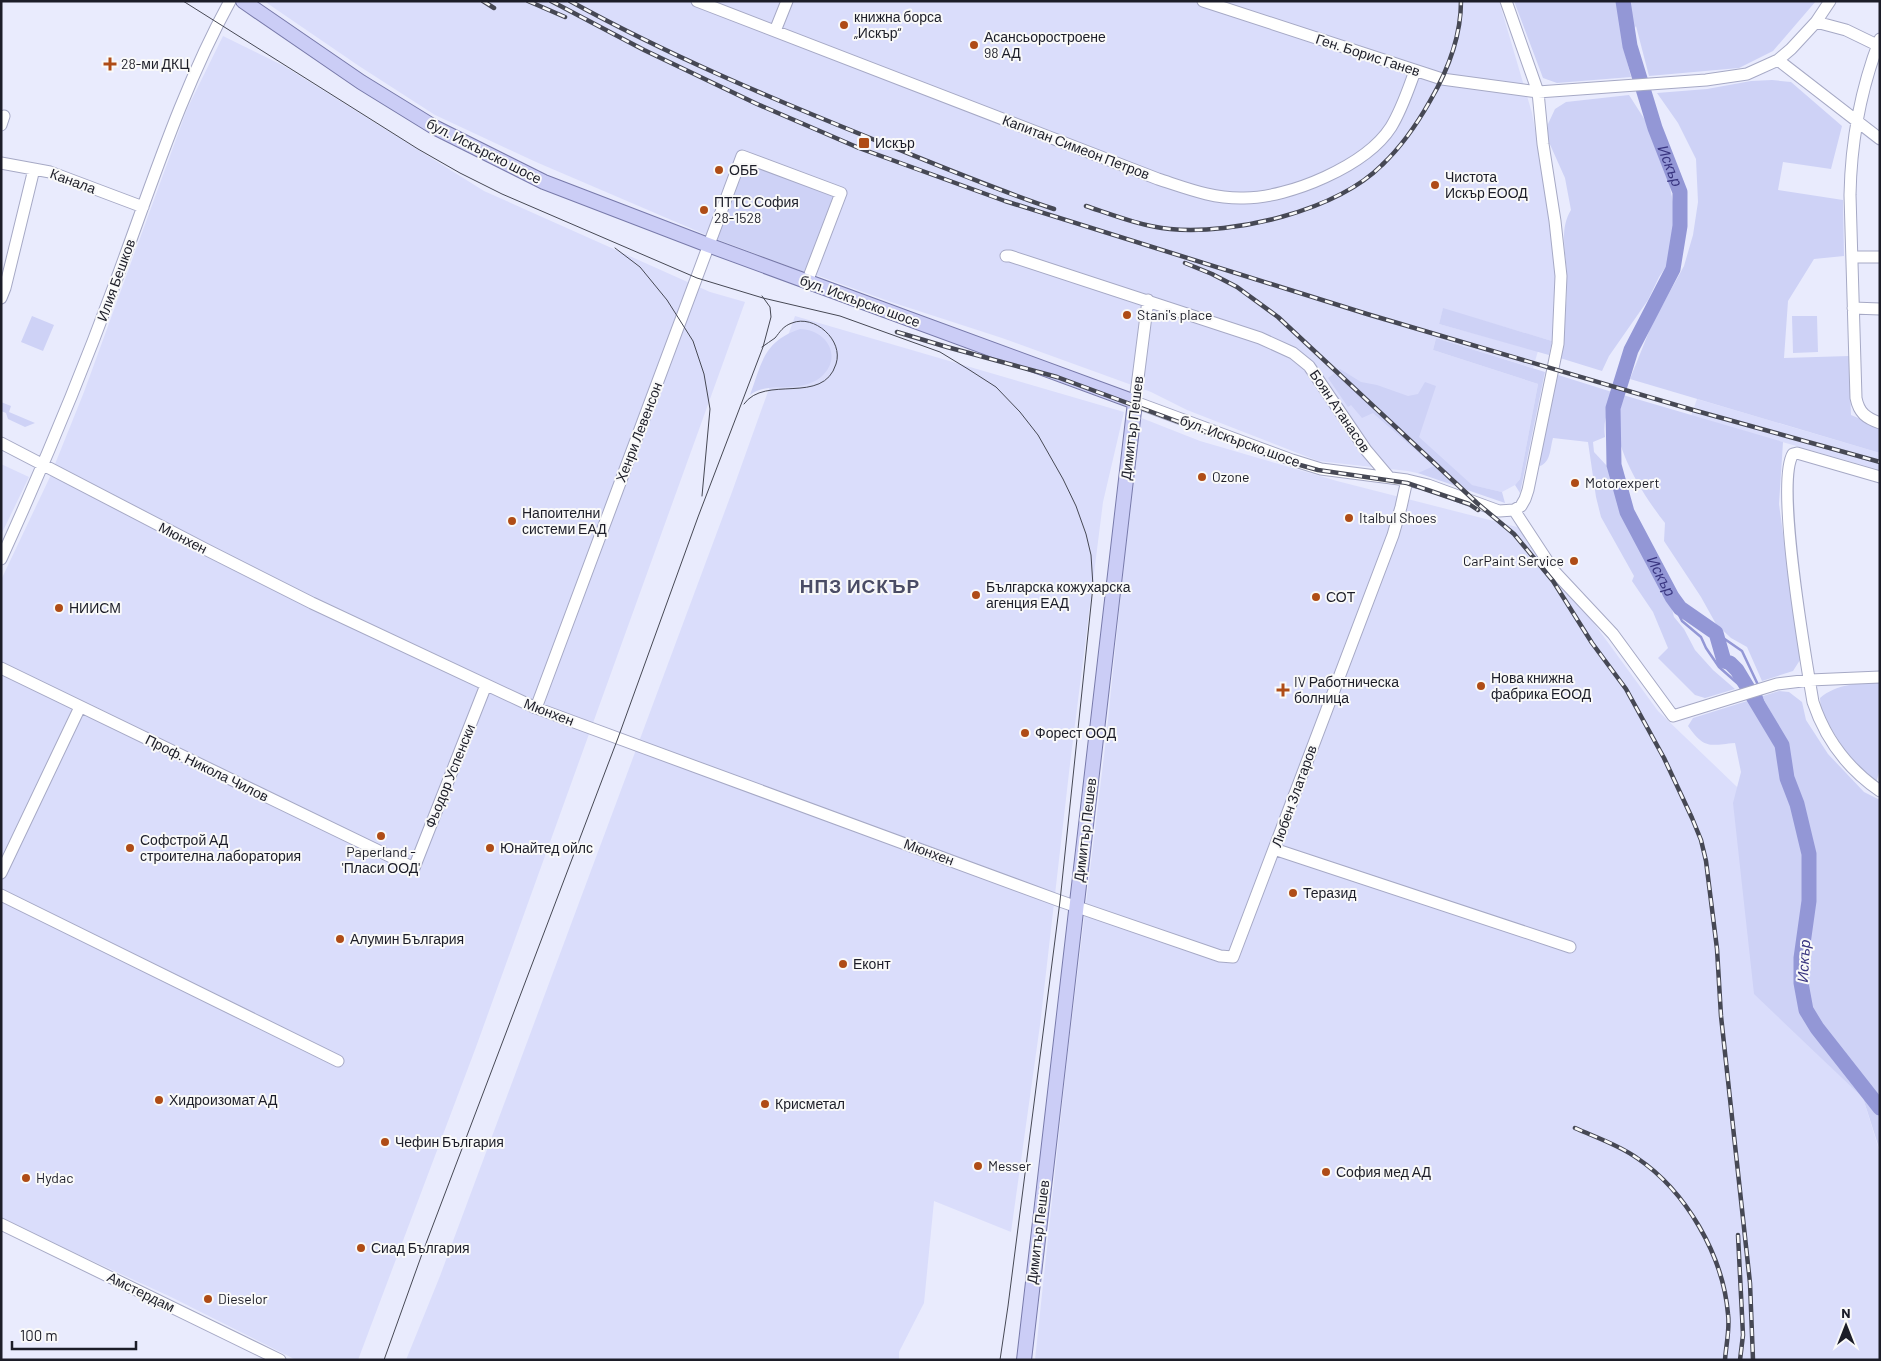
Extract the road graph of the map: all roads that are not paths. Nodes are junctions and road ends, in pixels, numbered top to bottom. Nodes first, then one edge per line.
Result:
1 (230, 1) edge
2 (243, 1) edge
3 (697, 1) edge
4 (787, 1) edge
5 (1203, 1) edge
6 (1506, 1) edge
7 (1830, 1) edge
8 (1816, 22) junction
9 (775, 31) junction
10 (1879, 42) edge
11 (1778, 60) junction
12 (1415, 71) junction
13 (1538, 92) junction
14 (1857, 122) junction
15 (1880, 139) edge
16 (1, 163) edge
17 (34, 168) junction
18 (143, 207) junction
19 (708, 245) junction
20 (1006, 256) dead end
21 (1852, 257) junction
22 (1880, 257) edge
23 (808, 282) junction
24 (3, 291) edge
25 (1148, 300) junction
26 (1853, 308) junction
27 (1880, 309) edge
28 (1134, 402) junction
29 (1880, 423) edge
30 (1, 443) edge
31 (44, 465) junction
32 (1388, 476) junction
33 (1880, 477) edge
34 (1407, 480) junction
35 (1514, 510) junction
36 (1, 559) edge
37 (1, 668) edge
38 (1880, 677) edge
39 (1810, 680) junction
40 (486, 685) junction
41 (80, 707) junction
42 (536, 708) junction
43 (1880, 791) edge
44 (1274, 849) junction
45 (414, 868) joint
46 (1, 873) edge
47 (1, 895) edge
48 (1076, 906) junction
49 (1570, 947) dead end
50 (338, 1061) dead end
51 (1, 1224) edge
52 (280, 1360) edge
53 (1024, 1360) edge

1 - 18 street, Илия Бешков
2 - 19 main road, бул. Искърско шосе
3 - 9 street, Капитан Симеон Петров
4 - 9 street
5 - 12 street, Ген. Борис Ганев
6 - 13 street
7 - 8 street, Ген. Борис Ганев
8 - 10 street
8 - 11 street, Ген. Борис Ганев
9 - 12 street, Капитан Симеон Петров
10 - 14 street
11 - 13 street, Ген. Борис Ганев
11 - 14 street
12 - 13 street, Ген. Борис Ганев
13 - 35 street
14 - 15 street
14 - 21 street
16 - 17 street, Канала
17 - 18 street, Канала
17 - 24 street
18 - 31 street, Илия Бешков
19 - 23 main road, бул. Искърско шосе
19 - 23 street, Хенри Левенсон
19 - 42 street, Хенри Левенсон
20 - 25 street, Боян Атанасов
21 - 22 street
21 - 26 street
23 - 28 main road, бул. Искърско шосе
25 - 28 street, Димитър Пешев
25 - 32 street, Боян Атанасов
26 - 27 street
26 - 29 street
28 - 32 street, бул. Искърско шосе
28 - 48 main road, Димитър Пешев
30 - 31 street
31 - 36 street, Илия Бешков
31 - 40 street, Мюнхен
32 - 34 street, бул. Искърско шосе
33 - 39 street
34 - 35 street, бул. Искърско шосе
34 - 44 street, Любен Златаров
35 - 39 street
37 - 41 street, Проф. Никола Чилов
38 - 39 street
39 - 43 street
40 - 42 street, Мюнхен
40 - 45 street, Фьодор Успенски
41 - 45 street, Проф. Никола Чилов
41 - 46 street
42 - 48 street, Мюнхен
44 - 48 street, Любен Златаров
44 - 49 street
47 - 50 street
48 - 53 main road, Димитър Пешев
51 - 52 street, Амстердам

